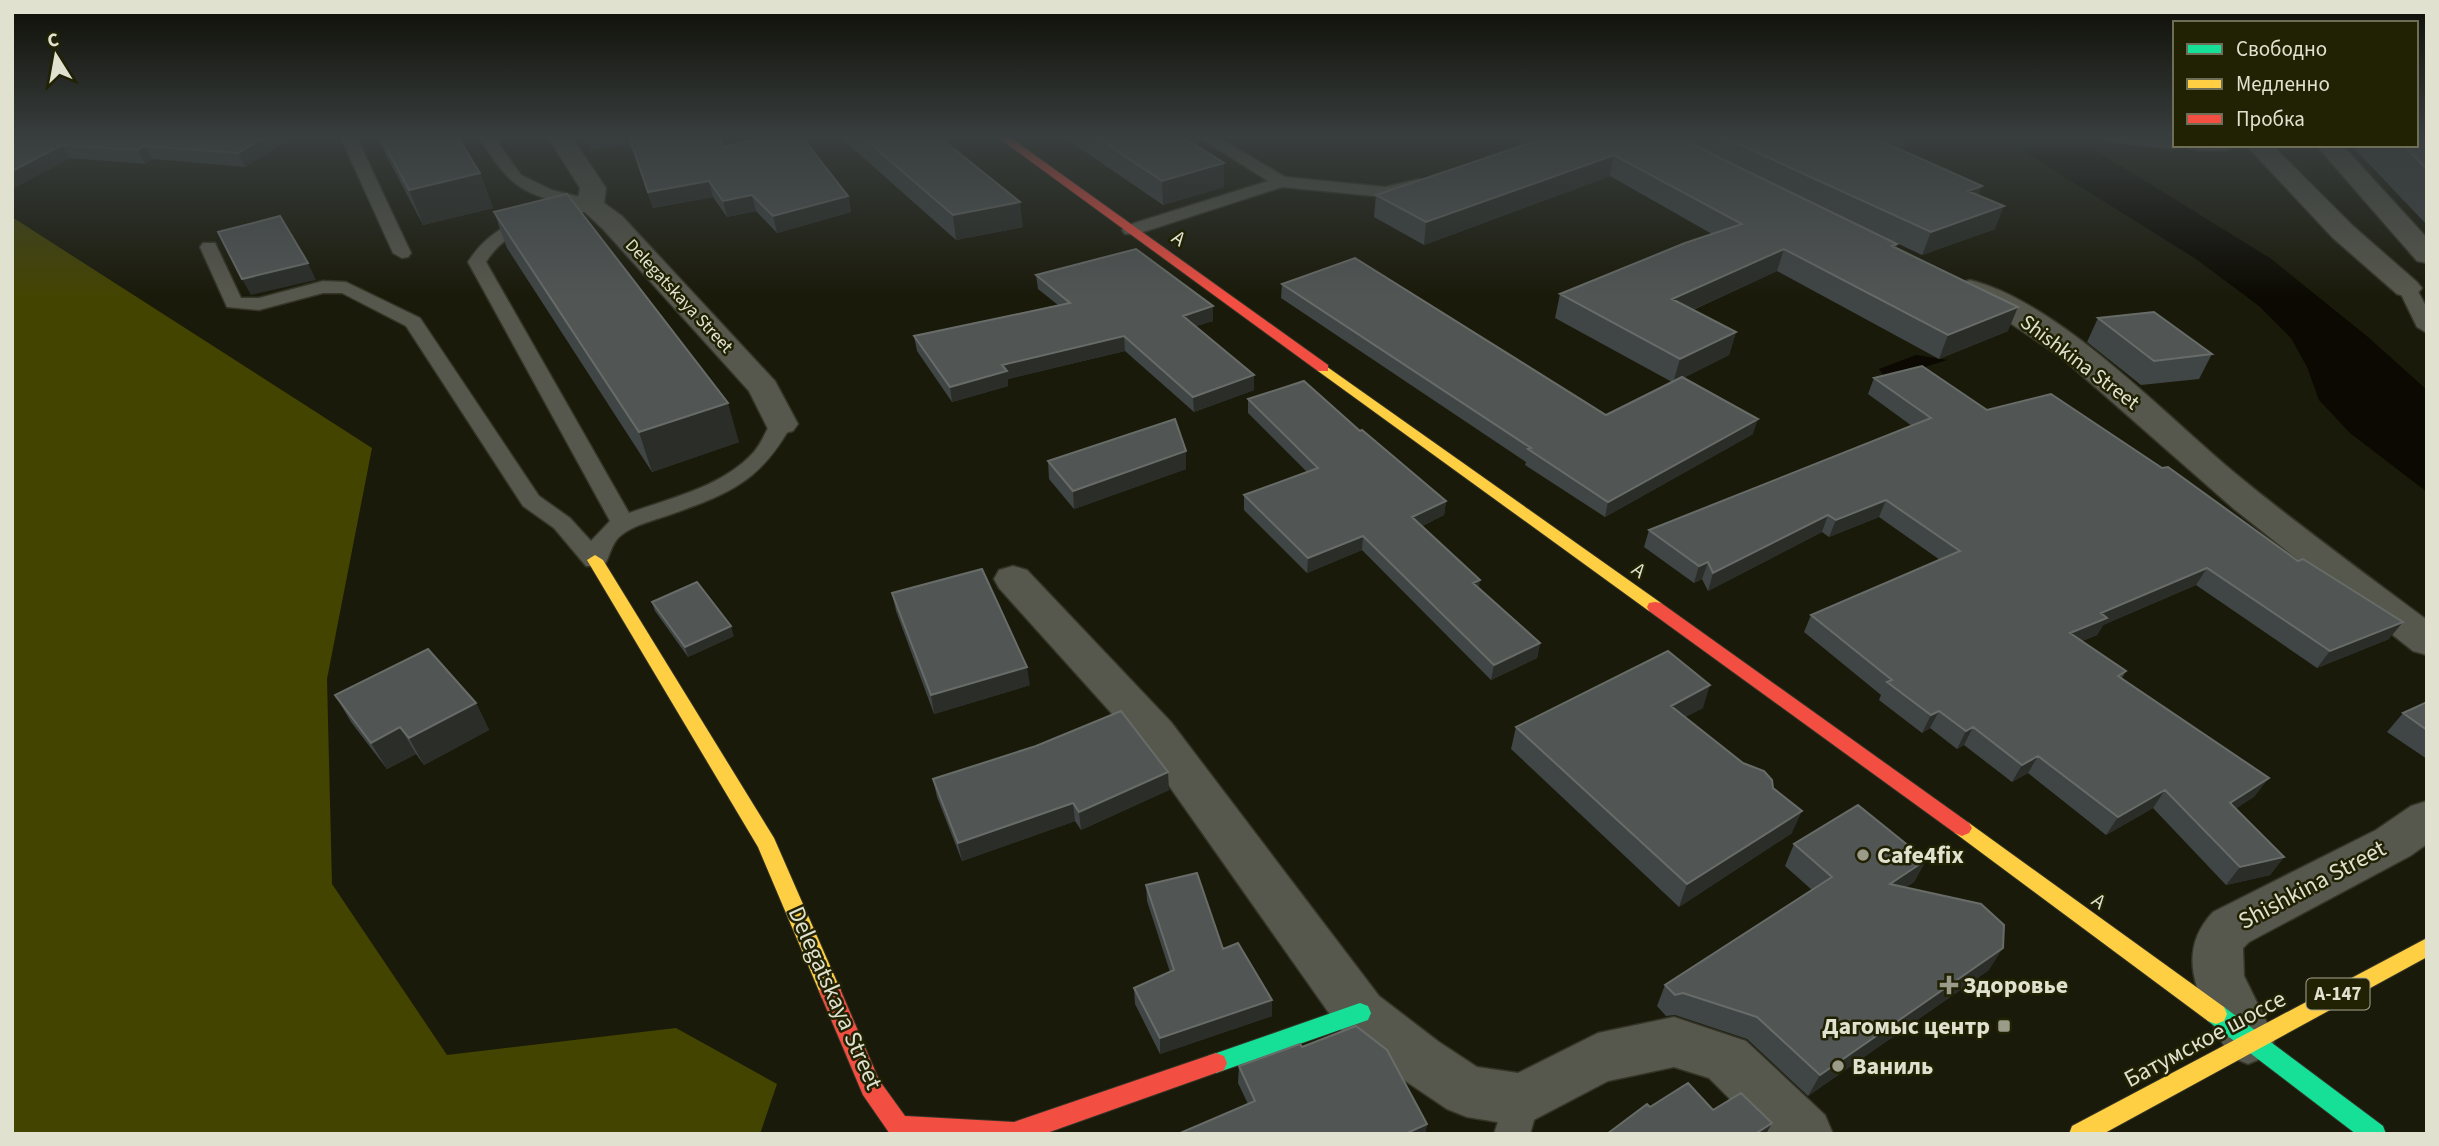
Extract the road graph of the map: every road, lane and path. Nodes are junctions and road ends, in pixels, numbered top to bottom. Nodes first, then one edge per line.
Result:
1 (372, 189) edge
2 (537, 189) edge
3 (593, 189) edge
4 (1075, 189) edge
5 (1258, 189) edge
6 (1359, 189) edge
7 (1395, 189) edge
8 (2301, 189) edge
9 (2368, 189) edge
10 (590, 205) junction
11 (1131, 230) junction
12 (209, 247) dead end
13 (401, 253) dead end
14 (2427, 255) edge
15 (1939, 275) edge
16 (2407, 288) joint
17 (2427, 327) edge
18 (781, 424) joint
19 (623, 523) junction
20 (595, 560) junction
21 (1013, 579) dead end
22 (2427, 641) edge
23 (2427, 819) edge
24 (2427, 947) edge
25 (1360, 1013) junction
26 (2249, 1041) junction
27 (1517, 1117) edge
28 (1805, 1134) edge
29 (2080, 1134) edge
30 (2375, 1134) edge

1 - 13 lane
2 - 10 lane
3 - 10 street
4 - 11 main road, A
5 - 11 lane
6 - 7 lane
8 - 16 street
9 - 14 street
10 - 18 street, Delegatskaya Street
10 - 19 lane
11 - 26 main road, A
12 - 20 lane
15 - 22 street, Shishkina Street
16 - 17 lane
18 - 19 lane
19 - 20 lane
20 - 25 main road, Delegatskaya Street
21 - 25 street
23 - 26 street, Shishkina Street
24 - 26 main road, Батумское шоссе / А-147
25 - 27 street
26 - 29 main road, Батумское шоссе / А-147
26 - 30 main road, A
27 - 28 street

